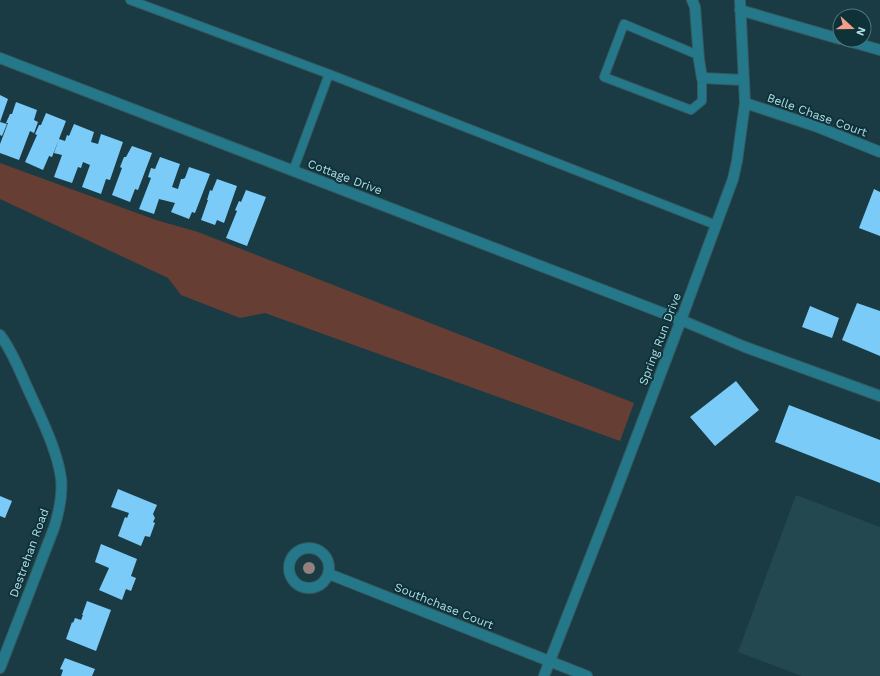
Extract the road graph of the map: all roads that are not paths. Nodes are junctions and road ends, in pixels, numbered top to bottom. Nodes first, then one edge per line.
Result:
1 (130, 0) edge
2 (692, 0) edge
3 (740, 5) edge
4 (832, 35) edge
5 (698, 55) junction
6 (0, 58) edge
7 (328, 74) junction
8 (702, 78) junction
9 (744, 80) junction
10 (746, 103) junction
11 (880, 152) edge
12 (293, 171) junction
13 (716, 225) junction
14 (681, 320) junction
15 (0, 335) edge
16 (880, 396) edge
17 (329, 574) junction
18 (550, 662) junction
19 (0, 668) edge
20 (544, 676) edge
21 (587, 676) edge

1 - 7 lane
2 - 5 street
3 - 4 street
3 - 9 street, Spring Run Drive
5 - 8 street
5 - 8 lane
6 - 12 street, Cottage Drive
7 - 12 lane
7 - 13 lane
8 - 9 street
9 - 10 street, Spring Run Drive
10 - 11 street, Belle Chase Court
10 - 13 street, Spring Run Drive
12 - 14 street, Cottage Drive
13 - 14 street, Spring Run Drive
14 - 16 street, Cottage Drive
14 - 18 street, Spring Run Drive
15 - 19 street, Destrehan Road
17 - 17 street
17 - 18 street, Southchase Court
18 - 20 street, Spring Run Drive
18 - 21 street, Southchase Court

